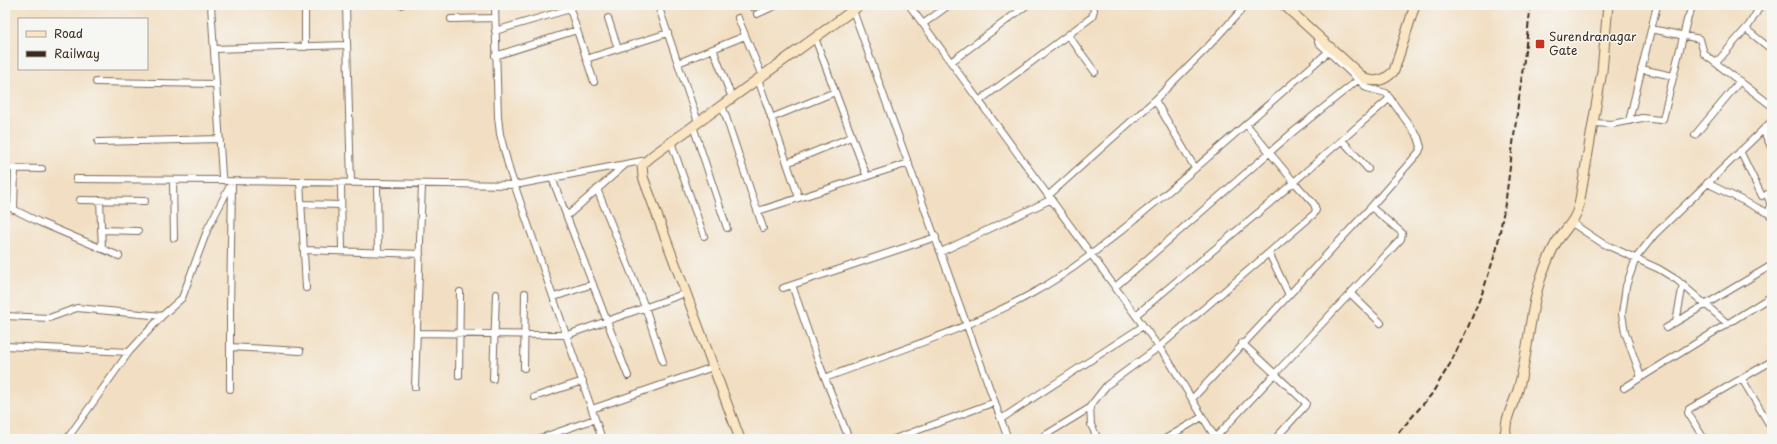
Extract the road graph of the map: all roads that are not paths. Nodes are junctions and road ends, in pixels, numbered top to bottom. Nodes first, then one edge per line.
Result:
1 (211, 5) edge
2 (305, 5) edge
3 (346, 5) edge
4 (495, 5) edge
5 (658, 5) edge
6 (777, 5) edge
7 (909, 5) edge
8 (949, 5) edge
9 (1027, 5) edge
10 (1092, 5) edge
11 (1246, 5) edge
12 (1279, 5) edge
13 (1284, 5) edge
14 (1415, 5) edge
15 (1608, 5) edge
16 (1657, 5) edge
17 (1693, 5) edge
18 (1761, 5) edge
19 (855, 6) edge
20 (757, 14) dead end
21 (495, 18) junction
22 (608, 18) dead end
23 (738, 18) dead end
24 (451, 19) dead end
25 (923, 24) junction
26 (1651, 29) junction
27 (1746, 29) junction
28 (577, 30) junction
29 (495, 31) junction
30 (668, 33) junction
31 (1068, 35) junction
32 (1683, 35) junction
33 (745, 36) junction
34 (815, 38) junction
35 (347, 45) junction
36 (305, 47) junction
37 (214, 49) junction
38 (618, 49) junction
39 (713, 49) junction
40 (1772, 50) edge
41 (1328, 52) junction
42 (495, 56) junction
43 (586, 59) junction
44 (951, 62) junction
45 (678, 63) junction
46 (1716, 63) junction
47 (1641, 69) junction
48 (1095, 72) dead end
49 (1673, 76) junction
50 (760, 78) junction
51 (1362, 79) junction
52 (1740, 80) junction
53 (96, 82) dead end
54 (594, 82) dead end
55 (215, 84) junction
56 (835, 92) junction
57 (732, 98) junction
58 (1390, 98) junction
59 (1155, 100) junction
60 (979, 101) junction
61 (722, 105) junction
62 (1772, 106) edge
63 (771, 118) junction
64 (1629, 121) junction
65 (1772, 121) edge
66 (1593, 123) junction
67 (696, 124) junction
68 (1246, 124) junction
69 (1763, 130) junction
70 (1695, 135) dead end
71 (851, 136) junction
72 (220, 139) junction
73 (1342, 140) junction
74 (98, 142) dead end
75 (671, 142) junction
76 (1772, 149) edge
77 (1740, 151) junction
78 (1269, 153) junction
79 (647, 160) junction
80 (787, 163) junction
81 (626, 164) junction
82 (909, 164) junction
83 (5, 168) edge
84 (15, 168) junction
85 (1195, 168) junction
86 (42, 169) dead end
87 (1368, 169) dead end
88 (867, 177) junction
89 (552, 178) junction
90 (76, 179) dead end
91 (173, 180) junction
92 (224, 180) junction
93 (232, 182) junction
94 (300, 182) junction
95 (1294, 182) junction
96 (341, 183) junction
97 (350, 183) junction
98 (377, 183) junction
99 (1707, 183) junction
100 (422, 184) junction
101 (515, 186) junction
102 (597, 189) junction
103 (1050, 197) junction
104 (799, 198) junction
105 (80, 200) dead end
106 (100, 200) junction
107 (145, 200) dead end
108 (301, 204) junction
109 (5, 205) edge
110 (341, 205) junction
111 (1371, 207) junction
112 (14, 210) junction
113 (758, 211) junction
114 (1771, 215) edge
115 (567, 216) junction
116 (1572, 223) junction
117 (727, 228) dead end
118 (764, 228) dead end
119 (101, 230) junction
120 (138, 231) dead end
121 (704, 236) dead end
122 (936, 237) junction
123 (174, 238) dead end
124 (102, 249) junction
125 (304, 250) junction
126 (342, 251) junction
127 (378, 252) junction
128 (941, 252) junction
129 (1269, 253) junction
130 (420, 254) junction
131 (1092, 255) junction
132 (119, 256) dead end
133 (1636, 258) junction
134 (1772, 265) edge
135 (593, 284) junction
136 (1683, 284) junction
137 (792, 285) junction
138 (1115, 287) junction
139 (306, 288) dead end
140 (783, 288) dead end
141 (460, 292) dead end
142 (525, 293) dead end
143 (686, 293) junction
144 (496, 294) dead end
145 (1350, 294) junction
146 (1288, 295) junction
147 (1772, 296) edge
148 (554, 297) junction
149 (1706, 305) junction
150 (645, 308) junction
151 (1136, 315) junction
152 (5, 316) edge
153 (162, 316) junction
154 (607, 321) junction
155 (1676, 322) junction
156 (1381, 323) dead end
157 (1728, 324) junction
158 (967, 326) junction
159 (1144, 326) junction
160 (1666, 328) dead end
161 (417, 333) junction
162 (460, 333) junction
163 (494, 334) junction
164 (524, 334) junction
165 (567, 335) junction
166 (1242, 343) junction
167 (5, 346) edge
168 (230, 347) junction
169 (1159, 347) junction
170 (300, 350) dead end
171 (129, 352) junction
172 (1772, 361) edge
173 (663, 362) dead end
174 (713, 367) junction
175 (524, 368) dead end
176 (1276, 374) junction
177 (459, 376) dead end
178 (628, 376) dead end
179 (1641, 377) junction
180 (825, 378) junction
181 (1742, 379) junction
182 (493, 380) dead end
183 (583, 381) junction
184 (416, 387) dead end
185 (1624, 388) dead end
186 (230, 390) dead end
187 (534, 397) dead end
188 (1192, 398) junction
189 (995, 402) junction
190 (1090, 406) junction
191 (592, 408) junction
192 (1202, 417) junction
193 (595, 419) junction
194 (1001, 419) junction
195 (1772, 429) edge
196 (1506, 435) edge
197 (554, 436) edge
198 (1049, 436) edge
199 (67, 439) edge
200 (538, 439) edge
201 (602, 439) edge
202 (740, 439) edge
203 (849, 439) edge
204 (896, 439) edge
205 (1008, 439) edge
206 (1039, 439) edge
207 (1098, 439) edge
208 (1165, 439) edge
209 (1216, 439) edge
210 (1275, 439) edge
211 (1499, 439) edge
212 (1704, 439) edge

1 - 37 street
2 - 36 street
3 - 35 street
4 - 21 street
5 - 30 street
6 - 20 street
7 - 25 street
8 - 25 street
9 - 44 street
10 - 31 street
11 - 59 street
12 - 41 street
13 - 51 main road
14 - 51 main road
15 - 66 main road
16 - 26 street
17 - 32 street
18 - 27 street
19 - 34 main road
19 - 82 street
21 - 24 street
21 - 29 street
22 - 38 street
23 - 33 street
25 - 44 street
26 - 32 street
26 - 47 street
27 - 40 street
27 - 46 street
28 - 29 street
28 - 42 street
28 - 43 street
29 - 42 street
30 - 38 street
30 - 45 street
31 - 48 street
31 - 60 street
32 - 46 street
32 - 49 street
33 - 39 street
33 - 50 street
34 - 50 main road
34 - 56 street
35 - 36 street
35 - 97 street
36 - 37 street
37 - 55 street
38 - 43 street
39 - 45 street
39 - 57 street
41 - 51 street
41 - 68 street
42 - 101 street
43 - 54 street
44 - 60 street
45 - 67 street
46 - 52 street
47 - 49 street
47 - 64 street
49 - 64 street
50 - 57 main road
50 - 63 street
51 - 58 street
51 - 78 street
52 - 62 street
52 - 70 street
53 - 55 street
55 - 72 street
56 - 63 street
56 - 71 street
57 - 61 main road
58 - 73 street
58 - 111 street
59 - 85 street
59 - 103 street
60 - 103 street
61 - 67 main road
61 - 113 street
63 - 80 street
64 - 66 street
65 - 69 street
66 - 116 main road
67 - 75 main road
67 - 117 street
68 - 78 street
68 - 85 street
69 - 76 street
69 - 77 street
71 - 80 street
71 - 88 street
72 - 74 street
72 - 92 street
73 - 87 street
73 - 95 street
75 - 79 main road
75 - 121 street
77 - 99 street
77 - 114 street
78 - 95 street
78 - 138 street
79 - 81 street
79 - 143 main road
80 - 104 street
81 - 89 street
81 - 102 street
82 - 88 street
82 - 122 street
83 - 84 street
84 - 86 street
84 - 112 street
85 - 131 street
88 - 104 street
89 - 101 street
89 - 115 street
90 - 91 street
91 - 92 street
91 - 123 street
92 - 93 street
93 - 94 street
93 - 153 street
93 - 168 street
94 - 96 street
94 - 108 street
95 - 129 street
95 - 151 street
96 - 97 street
96 - 110 street
97 - 98 street
98 - 100 street
98 - 127 street
99 - 114 street
99 - 133 street
100 - 101 street
100 - 130 street
101 - 148 street
102 - 115 street
102 - 150 street
103 - 128 street
103 - 131 street
104 - 113 street
105 - 106 street
106 - 107 street
106 - 119 street
108 - 110 street
108 - 125 street
109 - 112 street
110 - 126 street
111 - 145 street
111 - 146 street
112 - 124 street
113 - 118 street
115 - 135 street
116 - 133 street
116 - 196 main road
119 - 120 street
119 - 124 street
122 - 128 street
122 - 137 street
124 - 132 street
125 - 126 street
125 - 139 street
126 - 127 street
127 - 130 street
128 - 158 street
129 - 146 street
129 - 169 street
130 - 161 street
131 - 138 street
131 - 158 street
133 - 136 street
133 - 179 street
134 - 149 street
135 - 148 street
135 - 154 street
136 - 149 street
136 - 155 street
137 - 140 street
137 - 180 street
138 - 151 street
141 - 162 street
142 - 164 street
143 - 150 street
143 - 174 main road
144 - 163 street
145 - 156 street
145 - 176 street
146 - 166 street
147 - 157 street
148 - 165 street
149 - 155 street
149 - 157 street
150 - 154 street
150 - 173 street
151 - 159 street
152 - 153 street
153 - 171 street
154 - 165 street
154 - 178 street
155 - 160 street
157 - 179 street
158 - 180 street
158 - 189 street
159 - 169 street
159 - 194 street
161 - 162 street
161 - 184 street
162 - 163 street
162 - 177 street
163 - 164 street
163 - 182 street
164 - 165 street
164 - 175 street
165 - 183 street
166 - 176 street
166 - 188 street
167 - 171 street
168 - 170 street
168 - 186 street
169 - 188 street
169 - 190 street
171 - 199 street
172 - 181 street
174 - 191 street
174 - 202 main road
176 - 209 street
176 - 210 street
179 - 185 street
180 - 203 street
181 - 195 street
181 - 212 street
183 - 187 street
183 - 191 street
188 - 192 street
189 - 194 street
189 - 204 street
190 - 198 street
190 - 207 street
191 - 193 street
192 - 208 street
192 - 209 street
193 - 197 street
193 - 201 street
194 - 205 street
196 - 211 street
197 - 200 street
198 - 206 street

